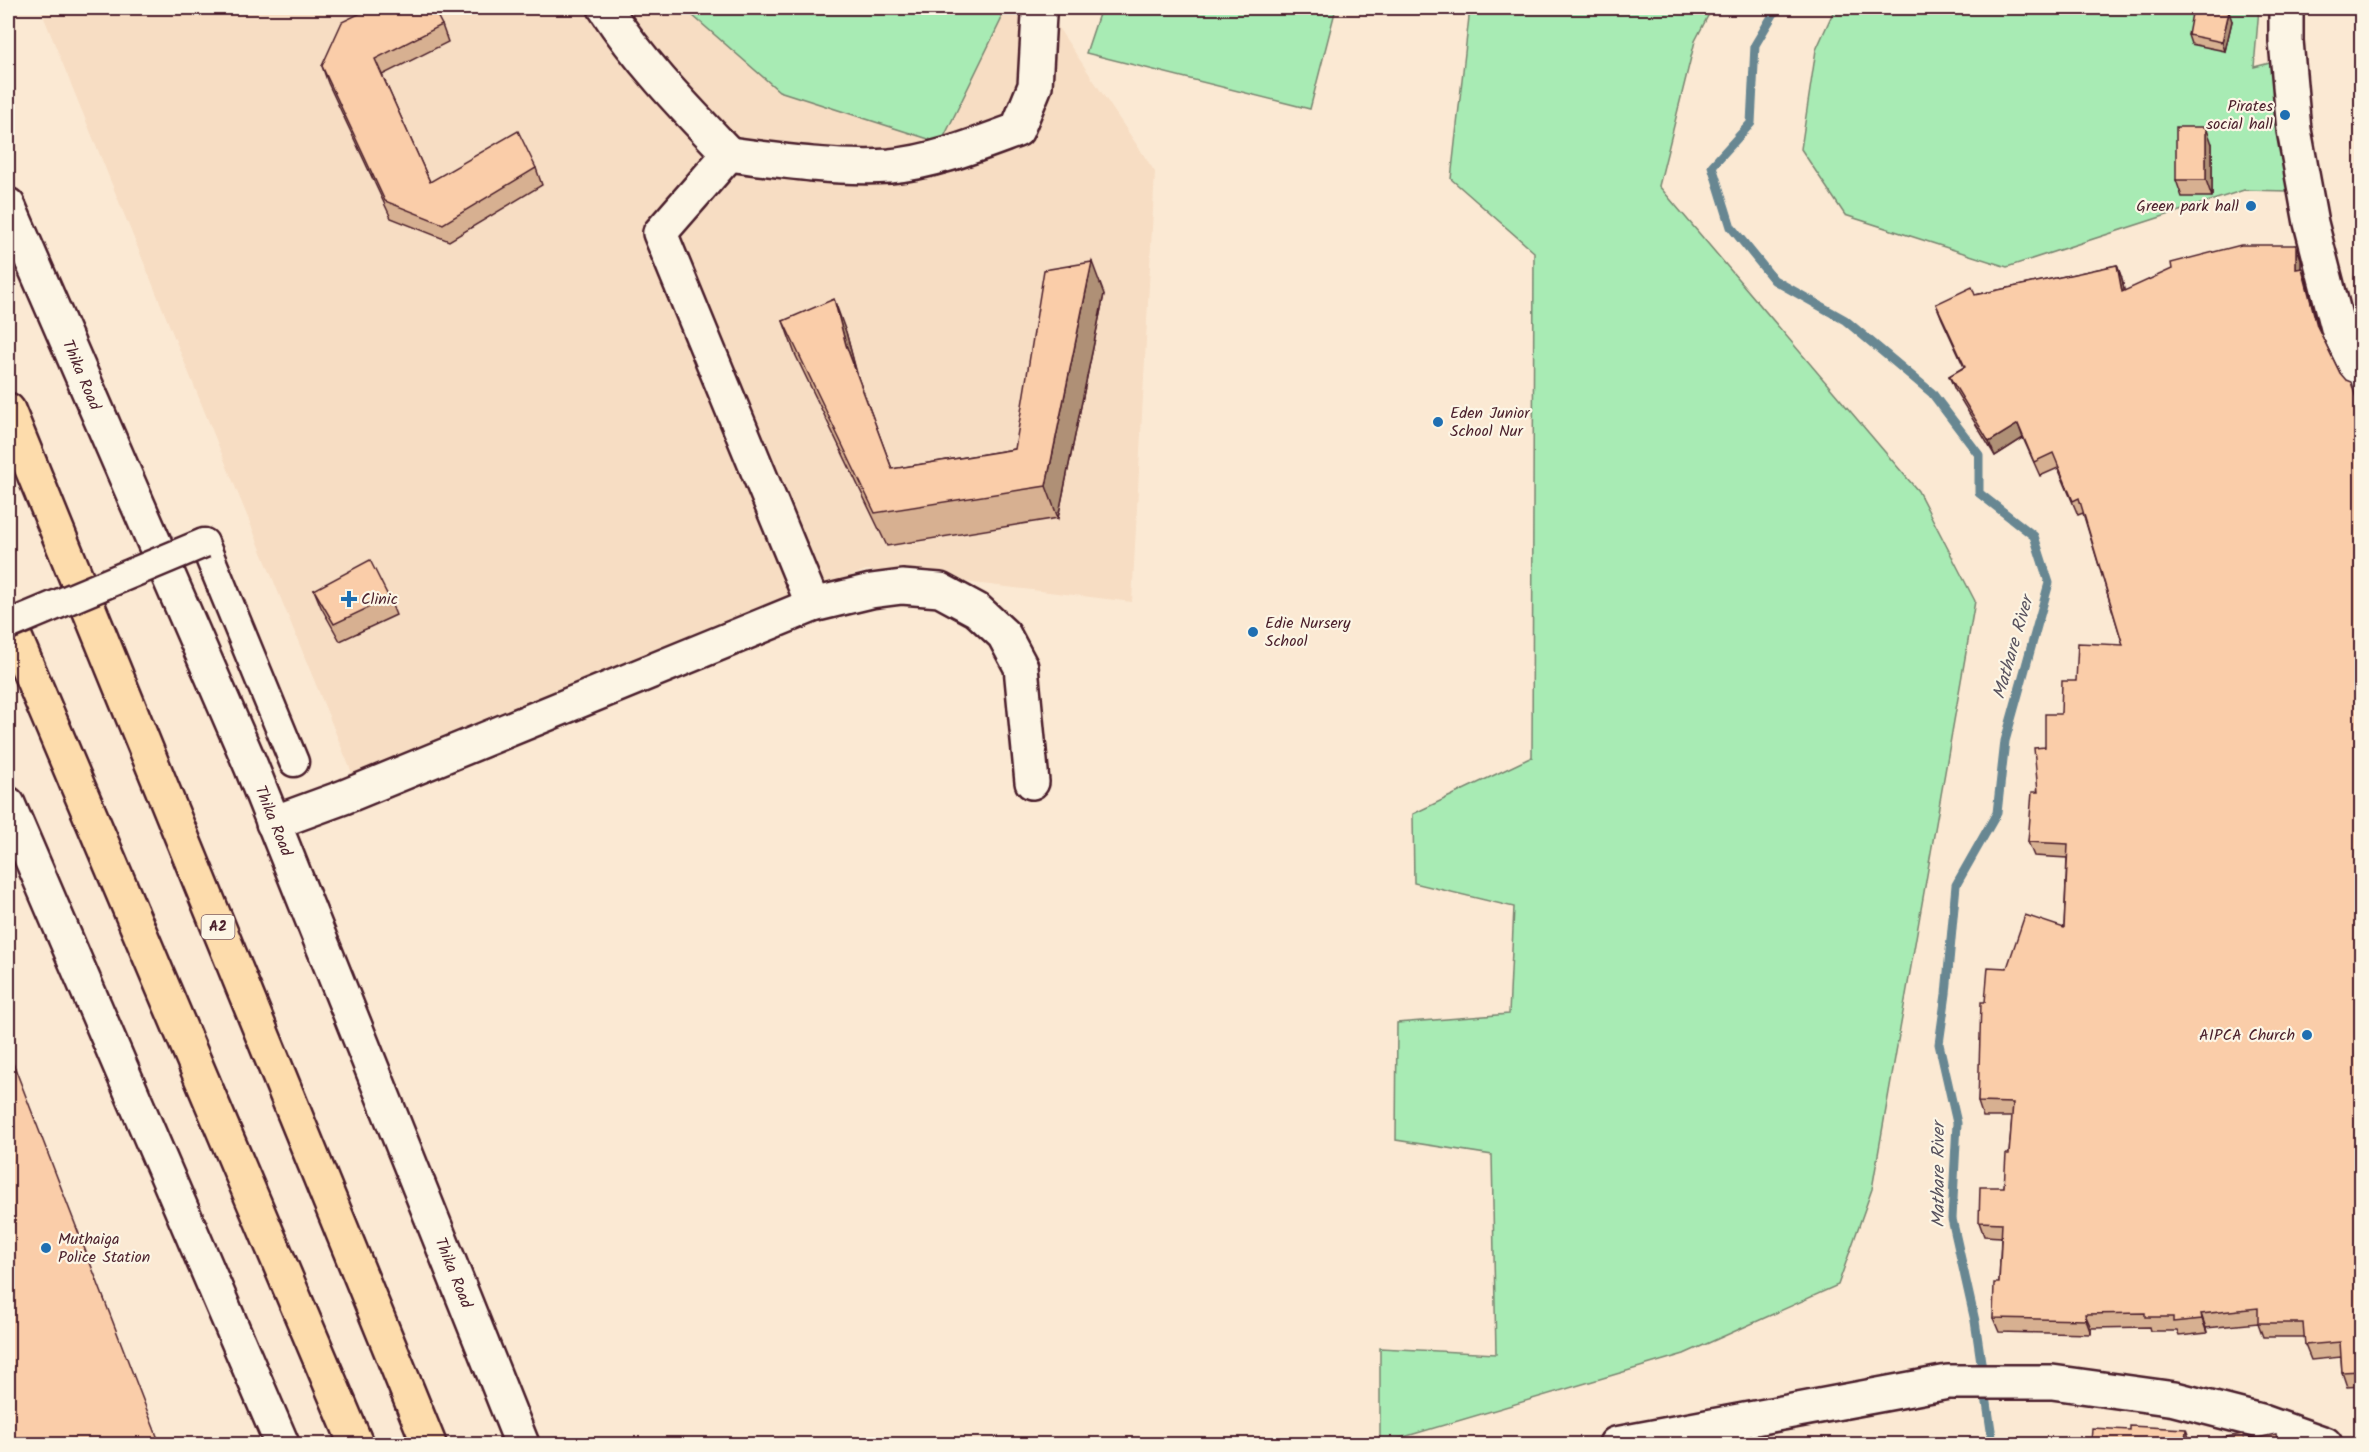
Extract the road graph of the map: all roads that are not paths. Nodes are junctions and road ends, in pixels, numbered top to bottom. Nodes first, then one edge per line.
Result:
1 (605, 8) edge
2 (1037, 8) edge
3 (2286, 8) edge
4 (729, 154) junction
5 (8, 205) edge
6 (2361, 379) edge
7 (8, 410) edge
8 (813, 605) junction
9 (8, 623) edge
10 (294, 762) dead end
11 (1032, 782) dead end
12 (8, 804) edge
13 (273, 823) junction
14 (282, 1444) edge
15 (356, 1444) edge
16 (429, 1444) edge
17 (522, 1444) edge
18 (1616, 1444) edge
19 (2325, 1444) edge

1 - 4 street
2 - 4 street
3 - 6 street
4 - 8 street
5 - 13 street, Thika Road
7 - 16 highway, A2
8 - 11 street
8 - 13 street
9 - 10 street, bridge
9 - 15 highway
12 - 14 street
13 - 17 street, Thika Road
18 - 19 street

